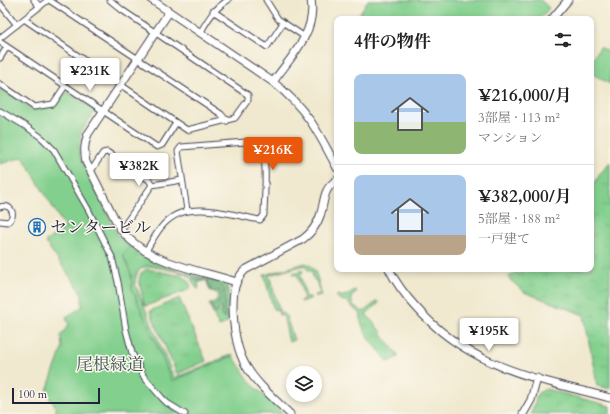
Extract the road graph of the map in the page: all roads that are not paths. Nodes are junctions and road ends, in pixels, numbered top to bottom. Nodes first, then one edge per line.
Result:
1 (34, 0) edge
2 (49, 0) edge
3 (110, 0) edge
4 (152, 0) edge
5 (228, 0) edge
6 (266, 0) edge
7 (311, 0) edge
8 (568, 0) edge
9 (0, 4) edge
10 (40, 7) junction
11 (213, 11) junction
12 (169, 12) junction
13 (555, 16) edge
14 (24, 19) junction
15 (283, 23) junction
16 (17, 25) junction
17 (156, 32) junction
18 (200, 33) junction
19 (305, 37) junction
20 (0, 38) edge
21 (0, 42) edge
22 (7, 47) junction
23 (0, 58) edge
24 (138, 58) junction
25 (272, 82) junction
26 (0, 84) edge
27 (120, 85) junction
28 (65, 86) junction
29 (0, 111) edge
30 (102, 111) junction
31 (227, 121) junction
32 (176, 123) junction
33 (334, 162) edge
34 (91, 171) junction
35 (182, 180) junction
36 (334, 183) edge
37 (152, 185) junction
38 (0, 207) edge
39 (187, 210) junction
40 (0, 221) edge
41 (121, 230) junction
42 (145, 252) junction
43 (391, 272) edge
44 (236, 282) junction
45 (537, 378) junction
46 (610, 398) edge
47 (185, 414) edge
48 (290, 414) edge
49 (523, 414) edge

1 - 10 street
2 - 10 street
2 - 24 street
3 - 17 street
4 - 12 street
5 - 11 street
6 - 15 street
7 - 19 street
8 - 13 street
9 - 16 street
10 - 14 street
11 - 15 street
11 - 18 street
12 - 17 street
12 - 18 street
14 - 16 street
14 - 27 street
15 - 19 street
16 - 20 street
17 - 24 street
17 - 31 street
18 - 25 street
19 - 25 street
21 - 22 street
22 - 23 street
22 - 28 street
24 - 27 street
24 - 31 street
25 - 33 street
26 - 28 street
27 - 30 street
27 - 32 street
28 - 30 street
29 - 47 street
30 - 32 street
30 - 34 street
31 - 32 street
34 - 37 street
34 - 41 street
35 - 37 street
35 - 39 street
35 - 39 street
36 - 44 street
37 - 41 street
38 - 40 street
39 - 42 street
41 - 42 street
42 - 44 street
43 - 45 street
44 - 48 street
45 - 46 street
45 - 49 street

